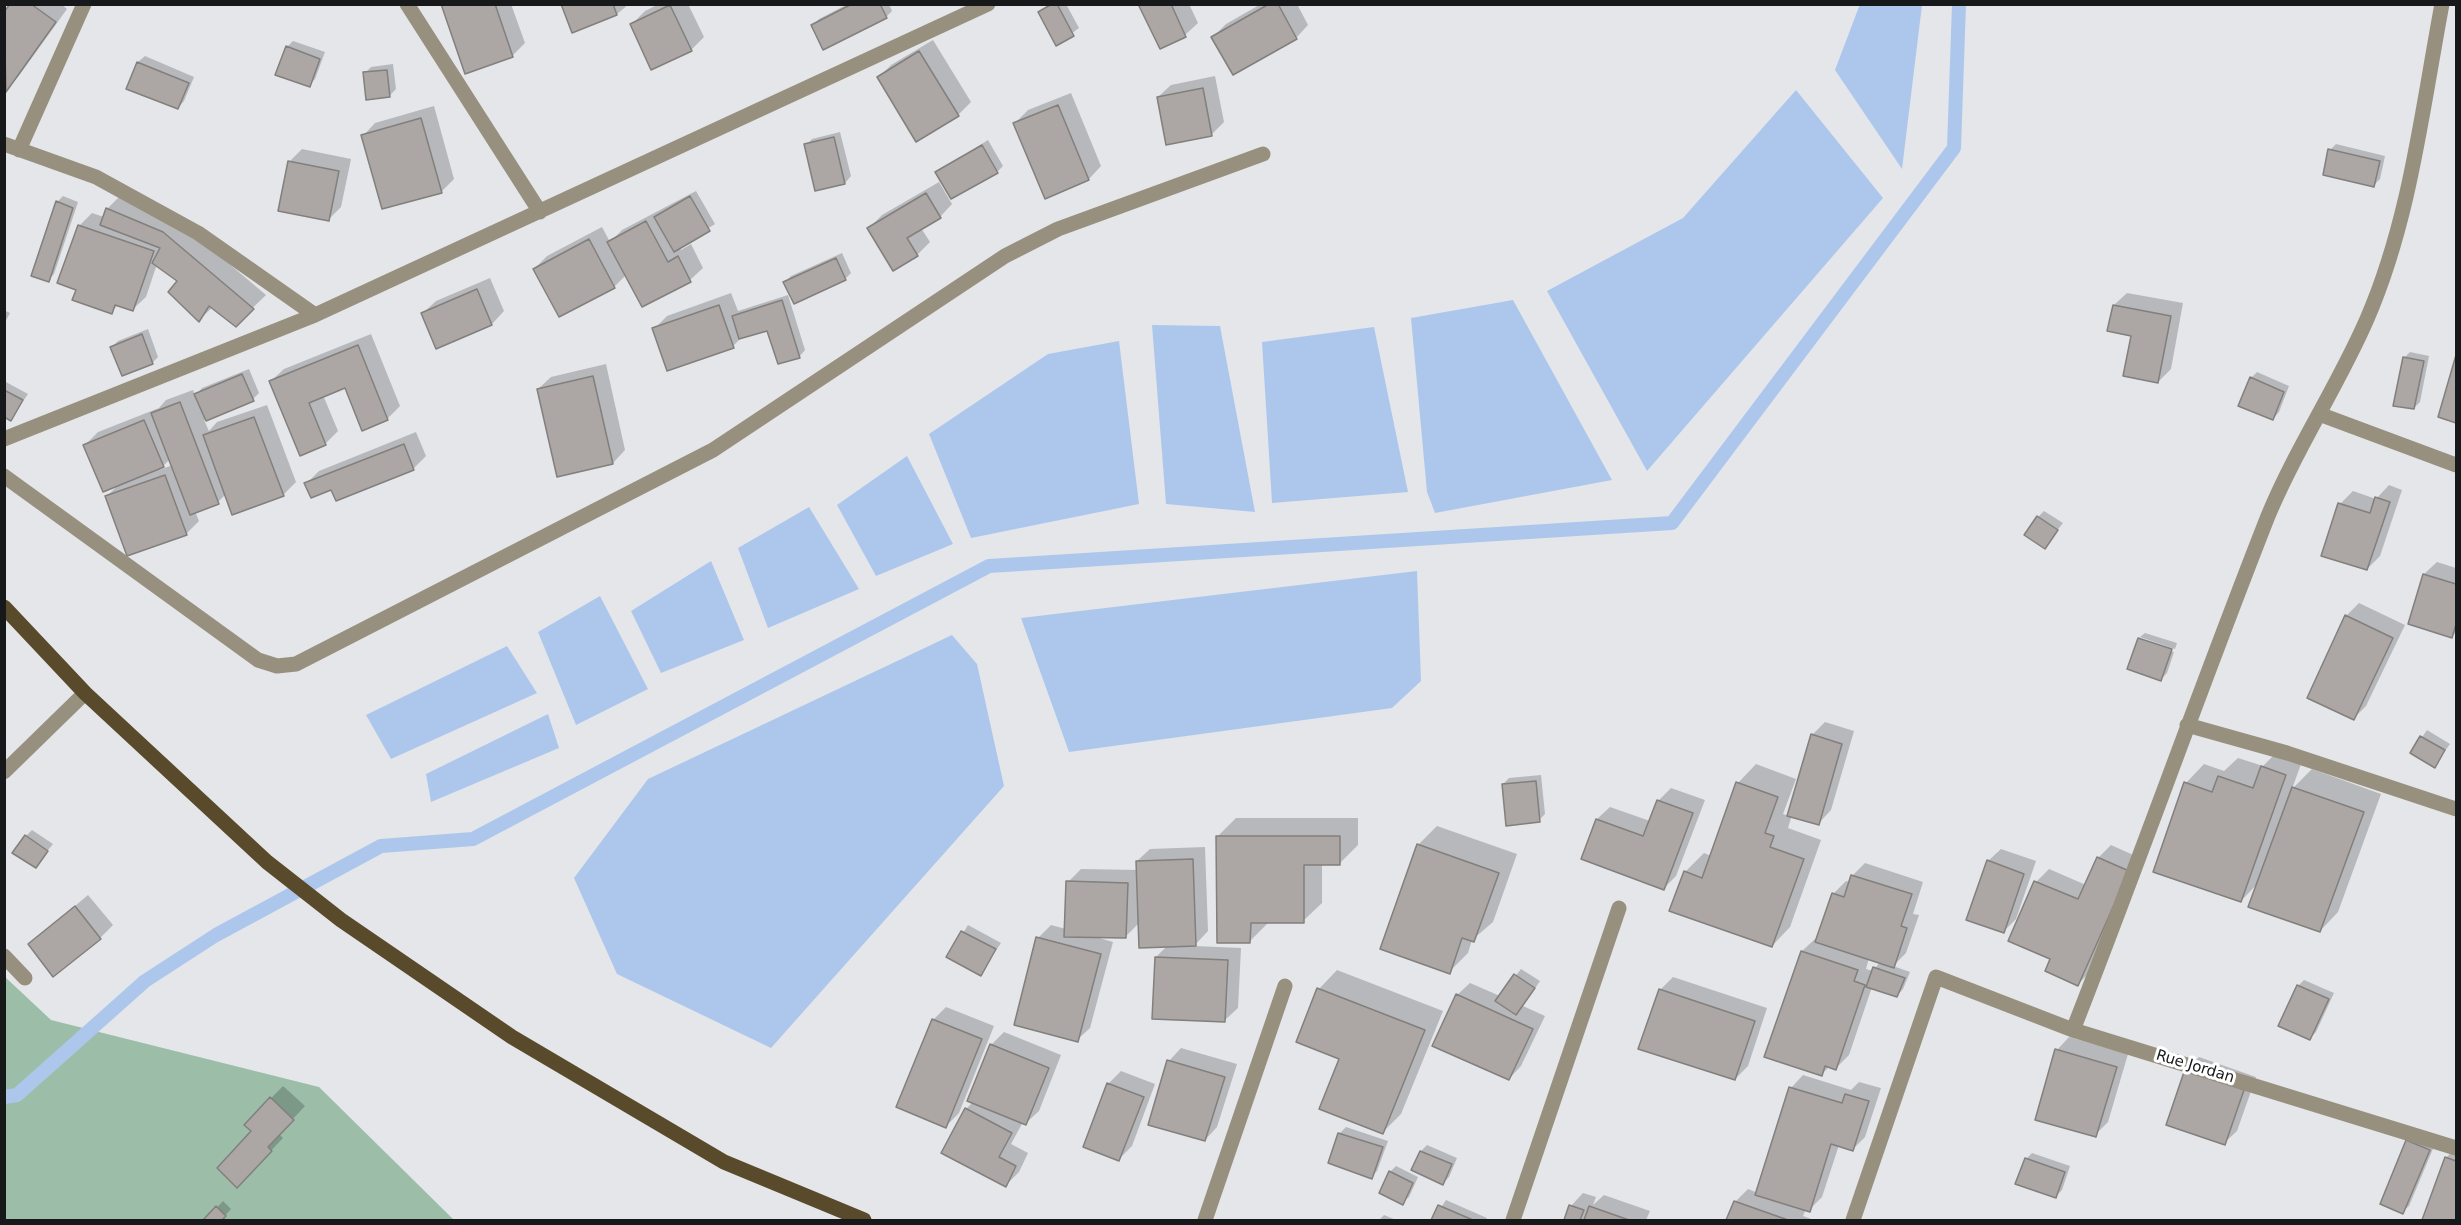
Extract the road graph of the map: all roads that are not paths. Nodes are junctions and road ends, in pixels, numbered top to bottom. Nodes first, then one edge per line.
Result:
1 (84, 4) edge
2 (407, 4) edge
3 (988, 4) edge
4 (2442, 4) edge
5 (12, 147) edge
6 (1263, 154) dead end
7 (540, 212) junction
8 (315, 315) junction
9 (2319, 414) junction
10 (4, 439) edge
11 (2457, 465) edge
12 (4, 476) edge
13 (4, 607) edge
14 (85, 693) junction
15 (2187, 724) junction
16 (4, 772) edge
17 (2457, 808) edge
18 (1619, 908) dead end
19 (4, 956) edge
20 (25, 978) dead end
21 (1285, 986) dead end
22 (2073, 1030) junction
23 (2457, 1148) edge
24 (864, 1221) edge
25 (1205, 1221) edge
26 (1514, 1221) edge
27 (1852, 1221) edge

1 - 5 street
2 - 7 street
3 - 7 street
4 - 9 street
5 - 8 street
6 - 12 street
7 - 8 street
8 - 10 street
9 - 11 street
9 - 15 street
13 - 14 main road
14 - 16 street
14 - 24 main road
15 - 17 street
15 - 22 street
18 - 26 street
19 - 20 street
21 - 25 street
22 - 23 street, Rue Jordan
22 - 27 street, Rue Jordan

